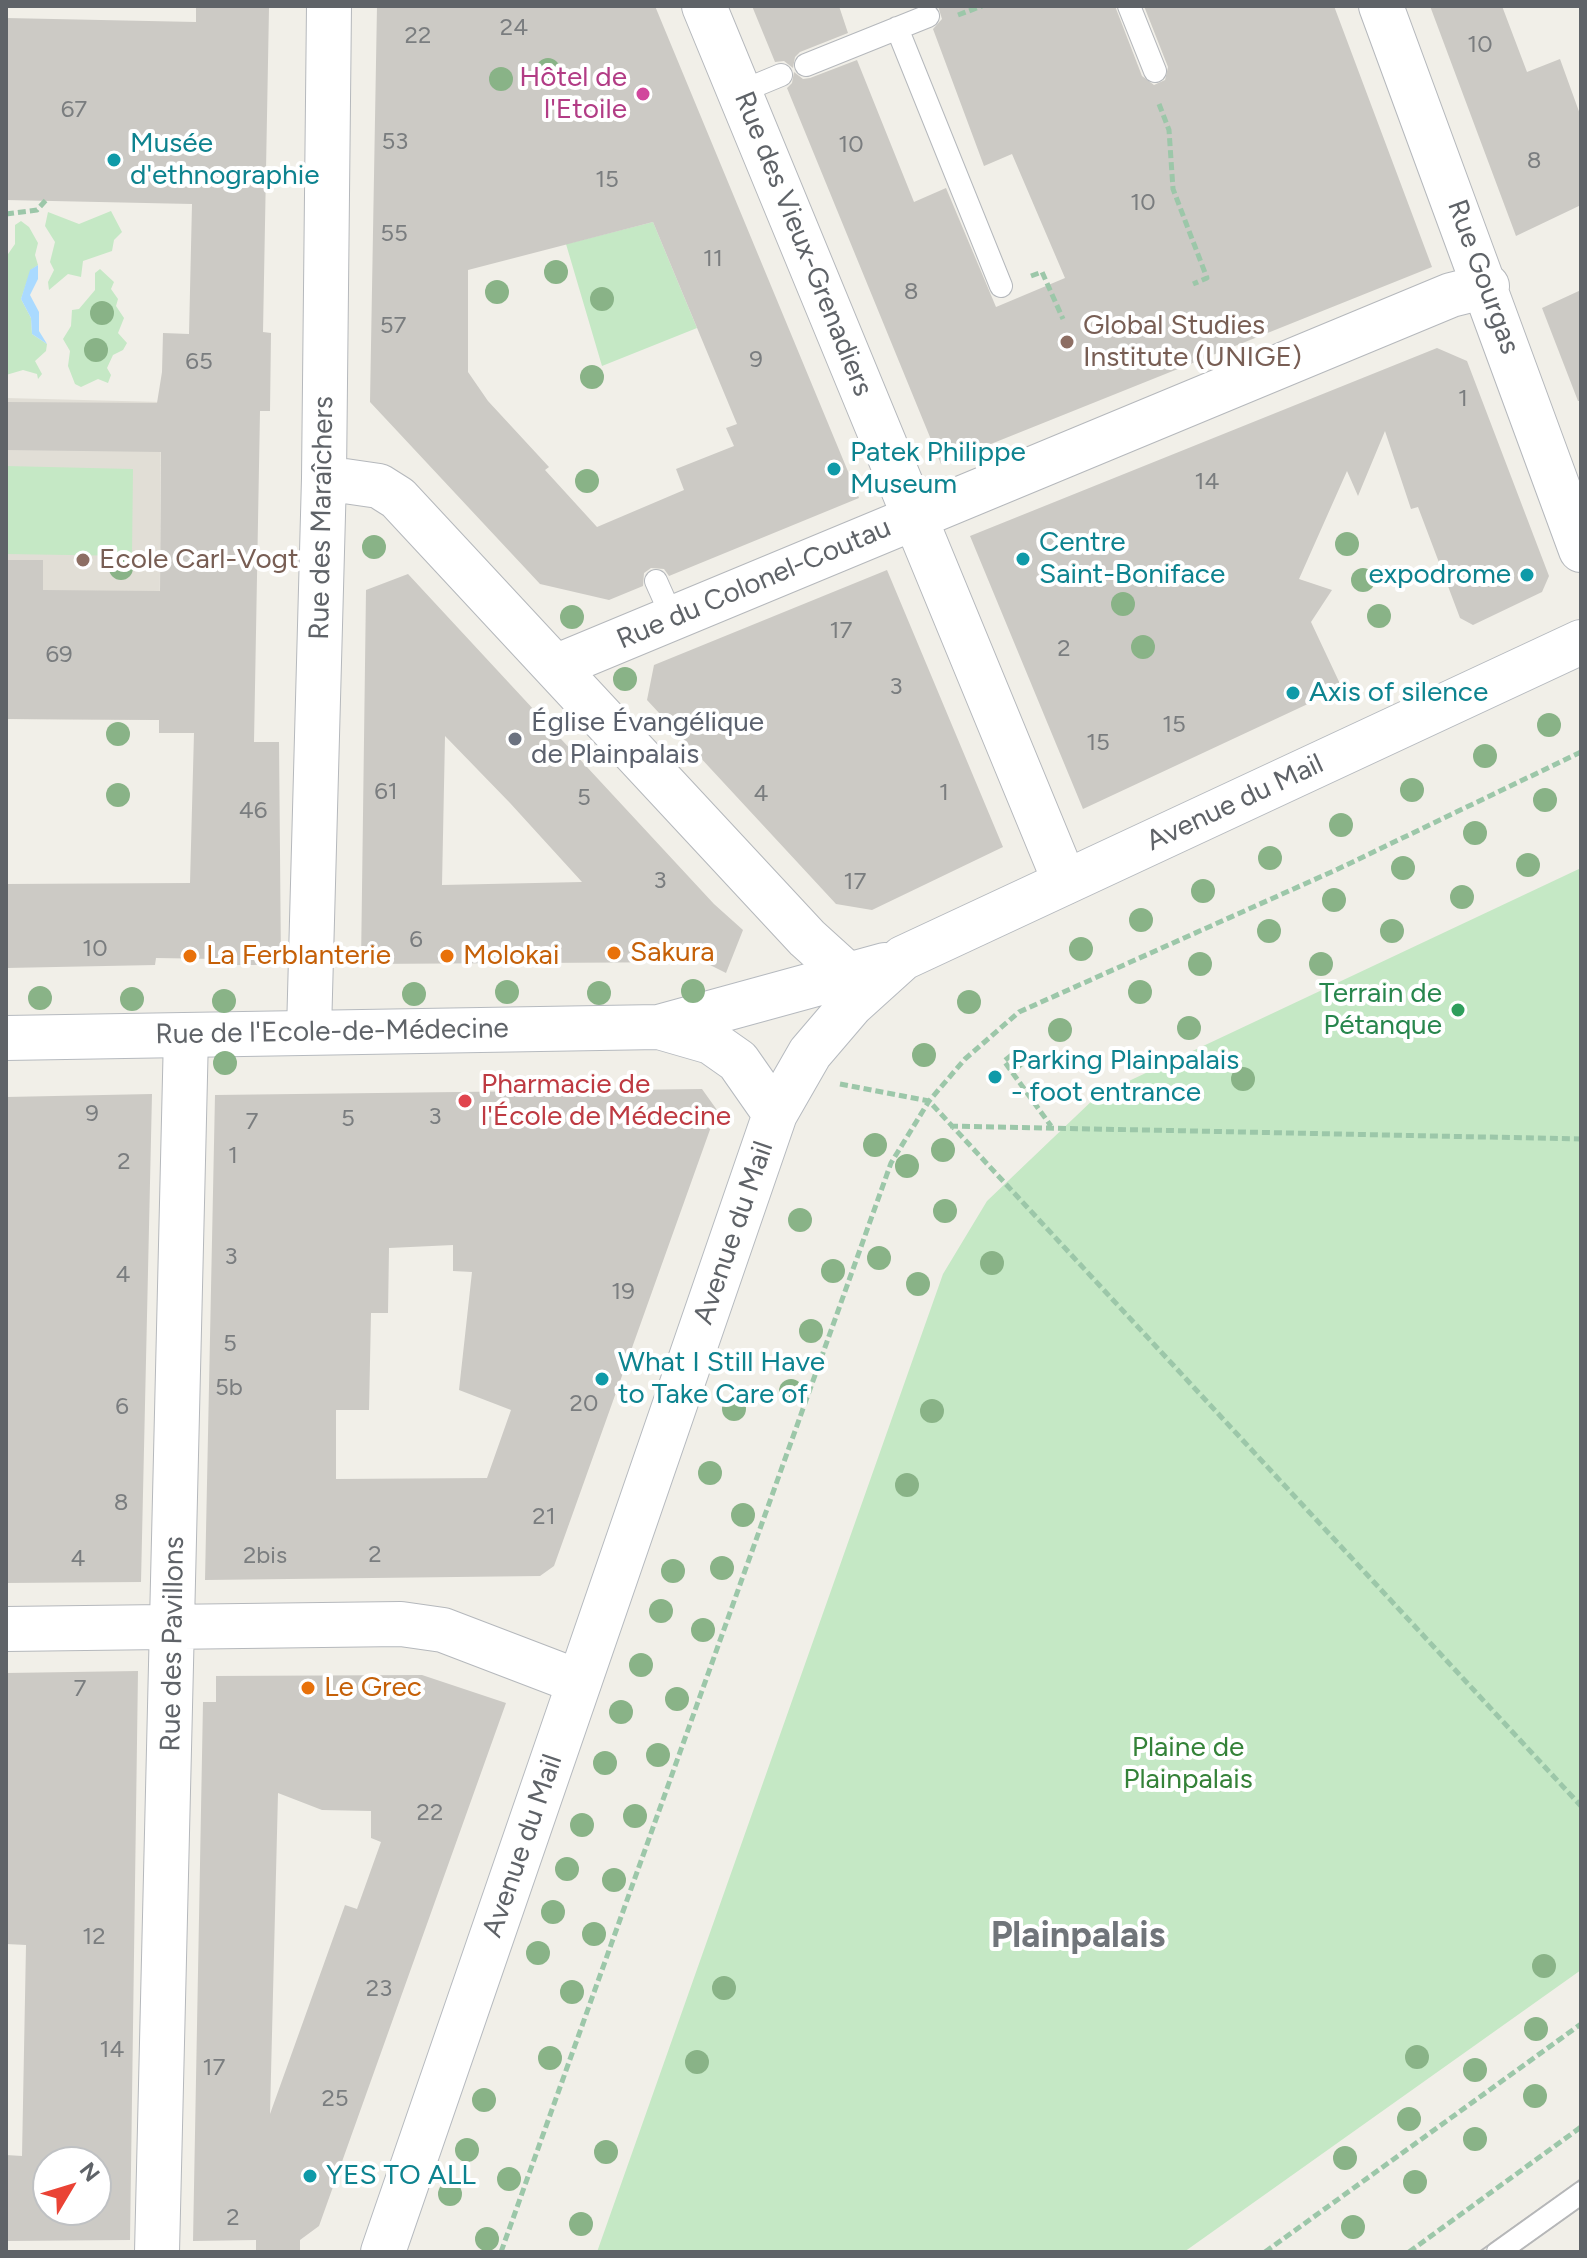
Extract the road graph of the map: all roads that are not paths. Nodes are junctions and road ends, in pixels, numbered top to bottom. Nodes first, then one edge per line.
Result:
1 (329, 6) edge
2 (704, 6) edge
3 (1129, 6) edge
4 (1381, 6) edge
5 (928, 16) dead end
6 (897, 28) junction
7 (806, 65) dead end
8 (1155, 71) dead end
9 (781, 75) dead end
10 (740, 92) junction
11 (1001, 286) road end
12 (1487, 286) junction
13 (324, 478) junction
14 (915, 517) junction
15 (1581, 550) edge
16 (1581, 642) edge
17 (555, 667) junction
18 (1065, 882) junction
19 (903, 958) junction
20 (850, 977) junction
21 (659, 1027) junction
22 (309, 1031) junction
23 (186, 1035) junction
24 (6, 1038) edge
25 (775, 1114) junction
26 (173, 1627) junction
27 (6, 1629) edge
28 (579, 1682) junction
29 (1581, 2193) edge
30 (157, 2252) edge
31 (383, 2252) edge
32 (1498, 2252) edge

1 - 13 street, Rue des Maraîchers
2 - 10 street, Rue des Vieux-Grenadiers
3 - 8 lane
4 - 12 street, Rue Gourgas
5 - 6 lane
6 - 7 lane
6 - 11 lane
9 - 10 lane
10 - 14 street, Rue des Vieux-Grenadiers
12 - 14 street, Rue du Colonel-Coutau
12 - 15 street, Rue Gourgas
13 - 17 street
13 - 22 street, Rue des Maraîchers
14 - 17 street, Rue du Colonel-Coutau
14 - 18 street, Rue des Vieux-Grenadiers
16 - 18 street, Avenue du Mail
17 - 20 street
18 - 19 street, Avenue du Mail
19 - 20 street
19 - 25 street, Avenue du Mail
20 - 21 street
21 - 22 street, Rue de l'Ecole-de-Médecine
21 - 25 street
22 - 23 street, Rue de l'Ecole-de-Médecine
23 - 24 street, Rue de l'Ecole-de-Médecine
23 - 26 street, Rue des Pavillons
25 - 28 street, Avenue du Mail
26 - 27 street
26 - 28 street
26 - 30 street, Rue des Pavillons
28 - 31 street, Avenue du Mail
29 - 32 lane

